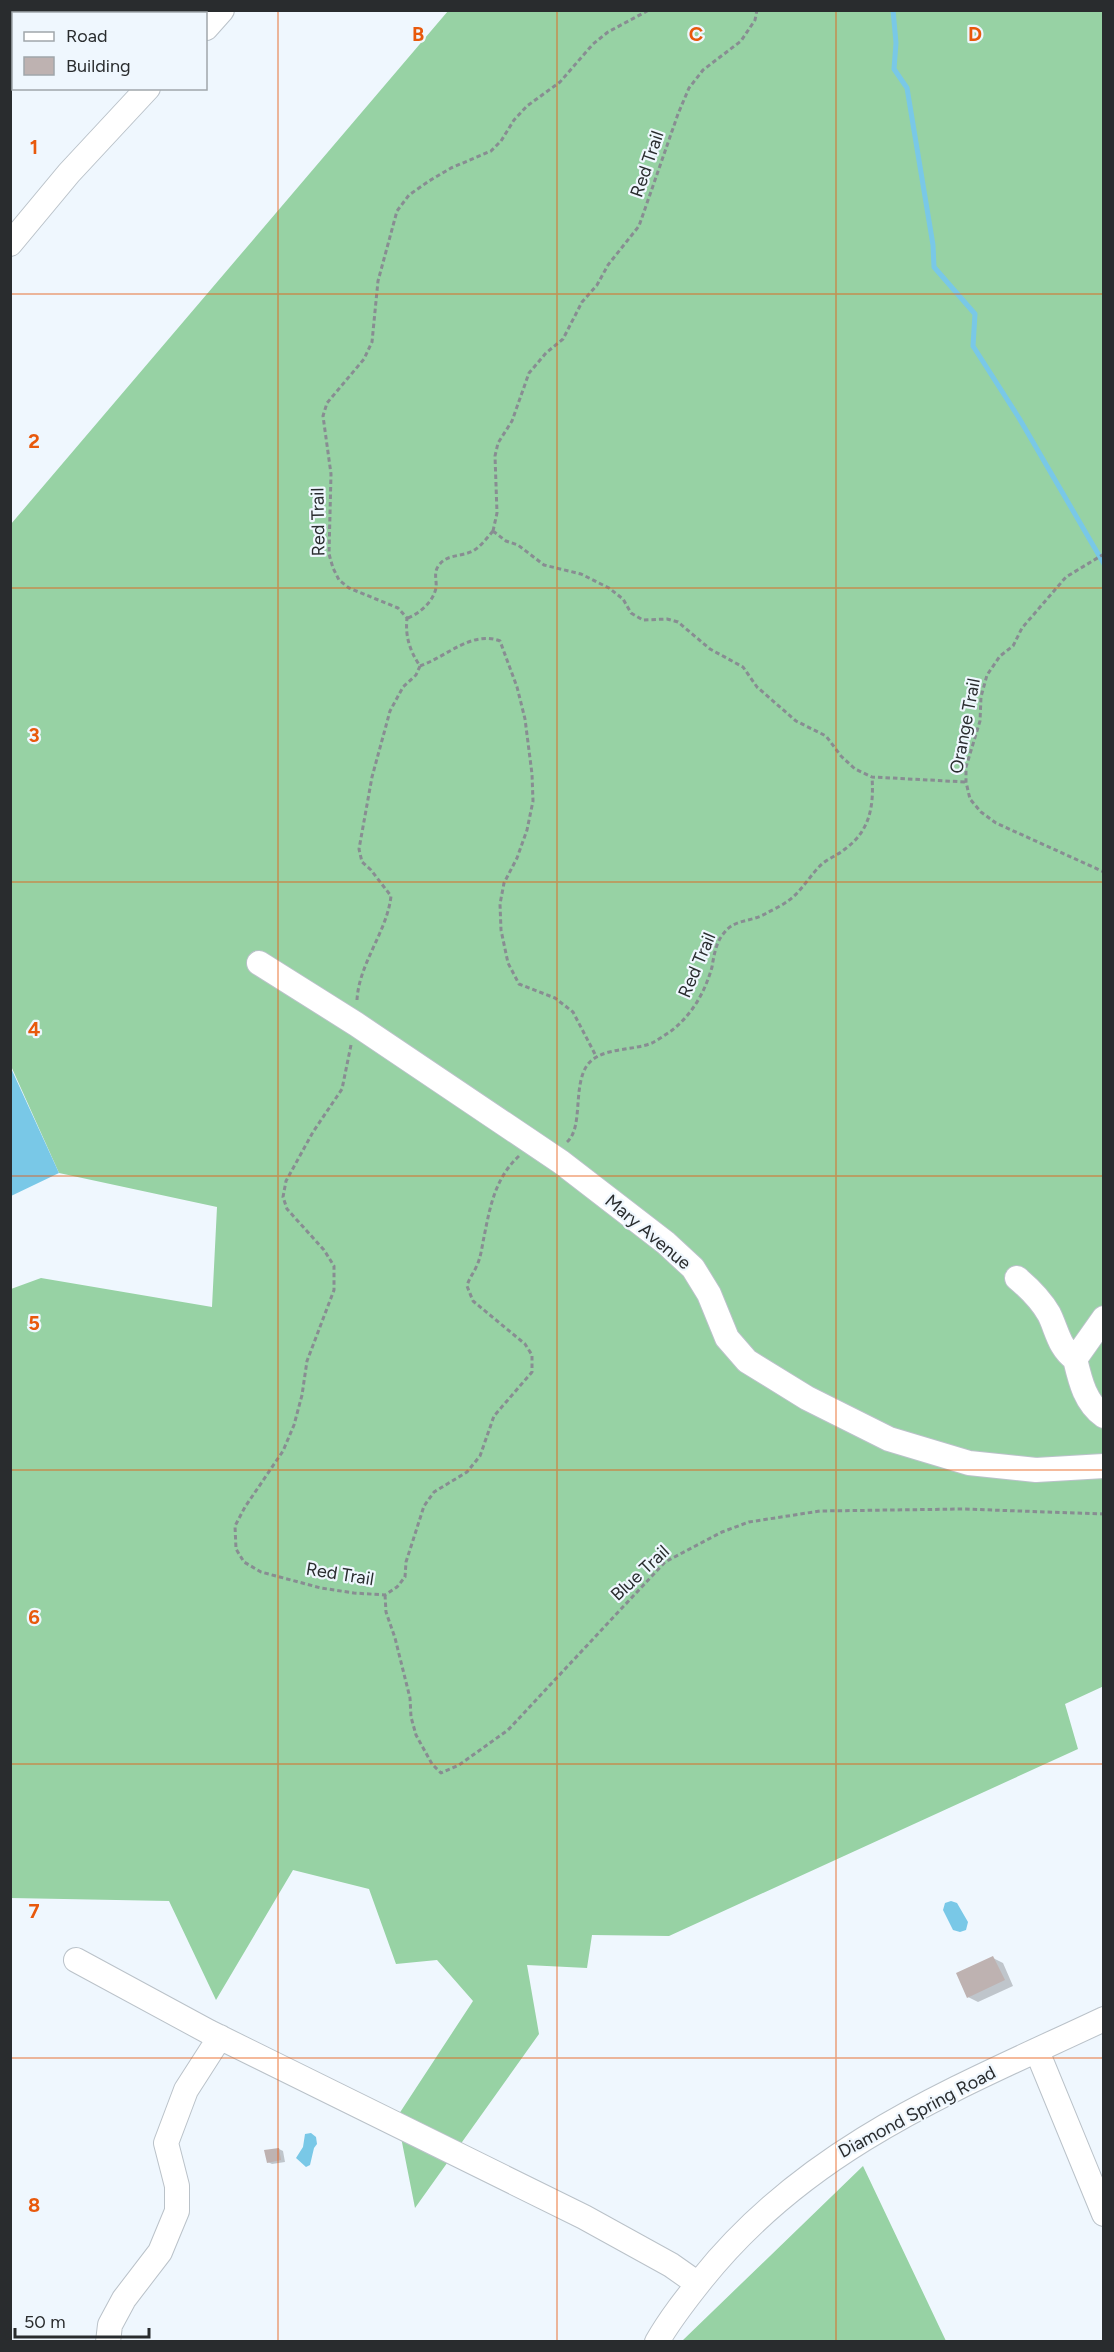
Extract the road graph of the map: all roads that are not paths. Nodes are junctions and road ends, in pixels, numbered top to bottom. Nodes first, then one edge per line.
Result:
1 (222, 10) edge
2 (207, 27) edge
3 (146, 90) edge
4 (10, 244) edge
5 (259, 963) dead end
6 (1017, 1278) dead end
7 (1104, 1318) edge
8 (1074, 1359) junction
9 (1104, 1416) edge
10 (1104, 1466) edge
11 (76, 1960) dead end
12 (1104, 2019) edge
13 (220, 2037) junction
14 (1037, 2051) junction
15 (1104, 2214) edge
16 (698, 2284) junction
17 (108, 2342) edge
18 (657, 2342) edge

1 - 2 street
3 - 4 street
5 - 10 street, Mary Avenue
6 - 8 street
7 - 8 street
8 - 9 street
11 - 13 street
12 - 14 street, Diamond Spring Road
13 - 16 street
13 - 17 street
14 - 15 street
14 - 16 street, Diamond Spring Road
16 - 18 street, Diamond Spring Road

